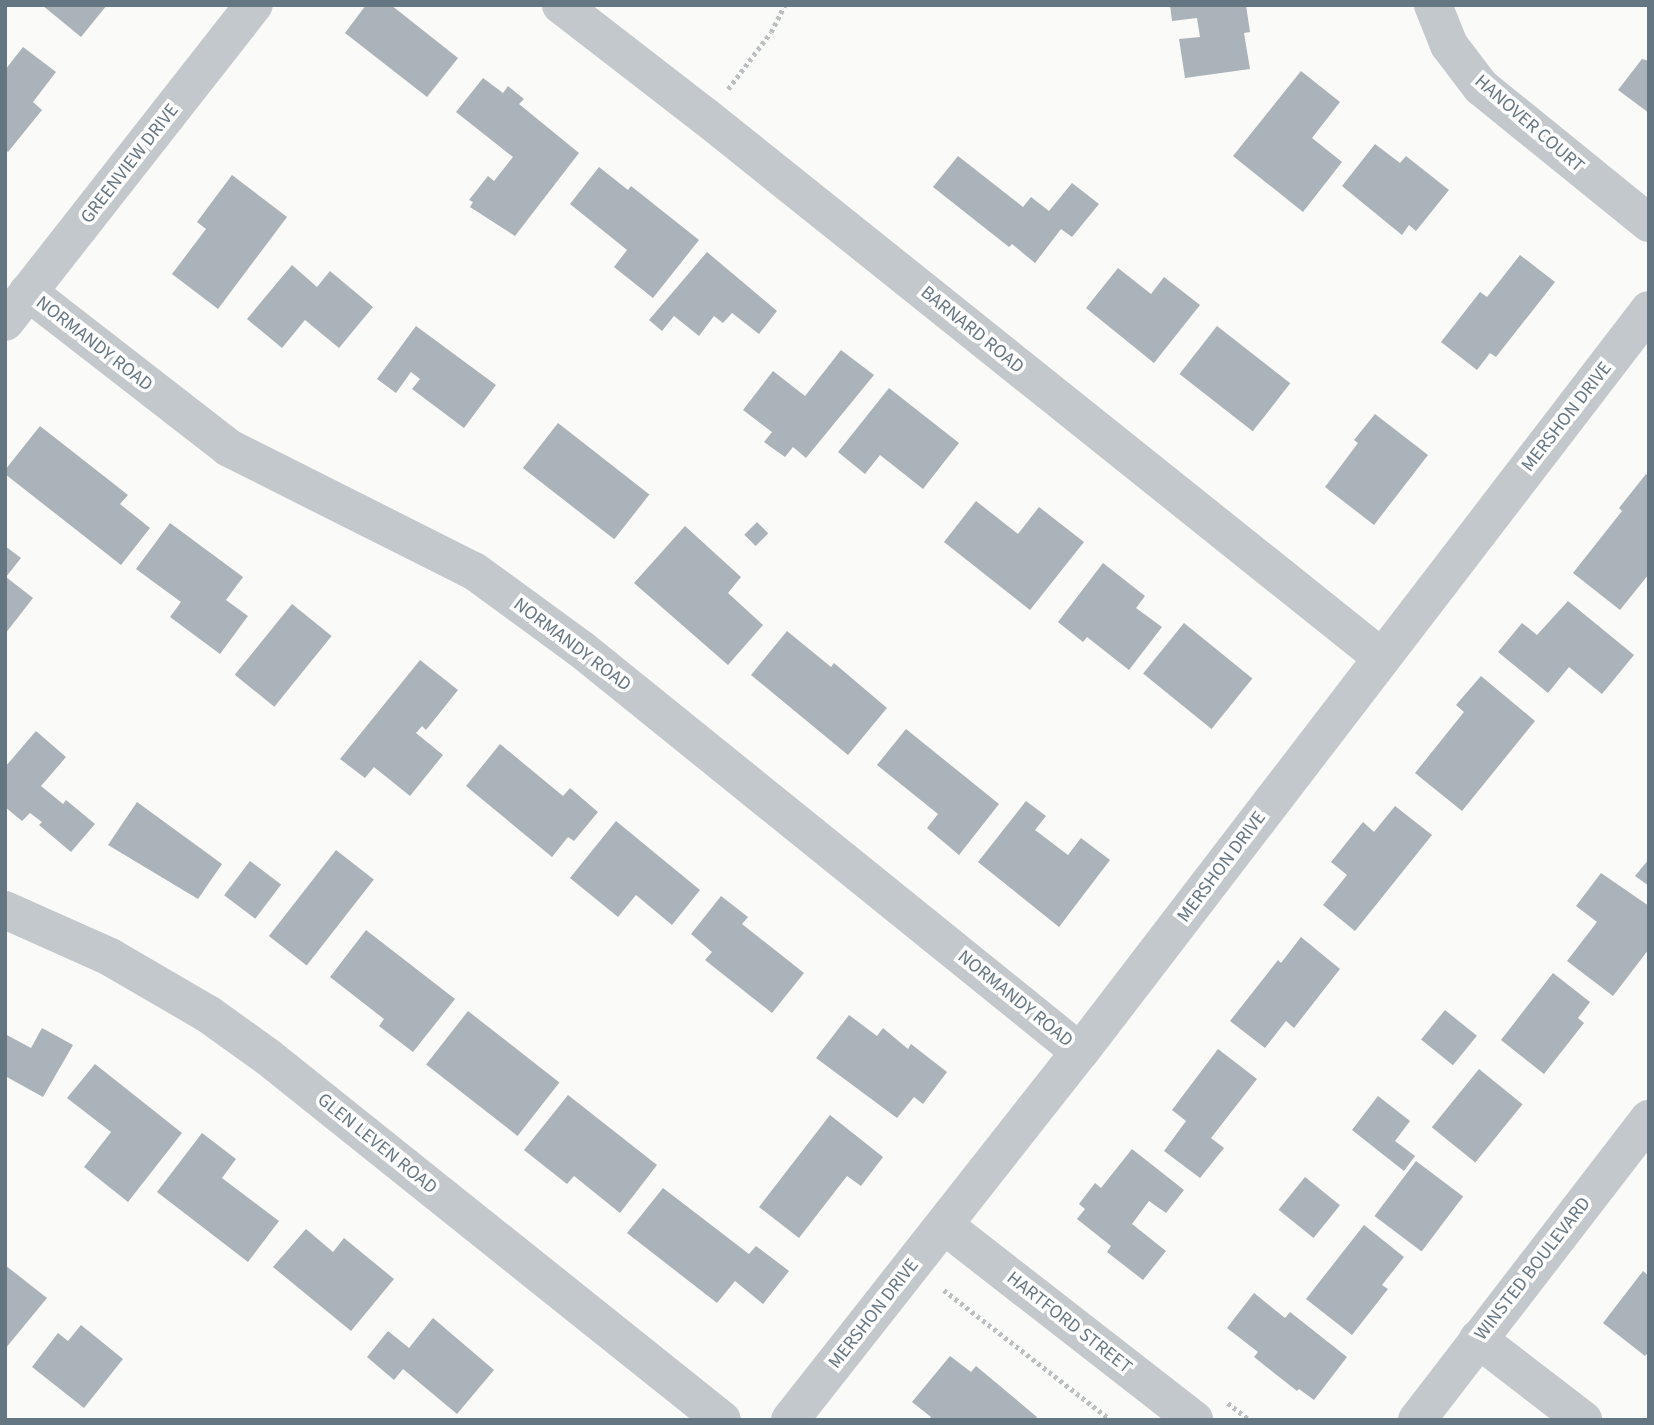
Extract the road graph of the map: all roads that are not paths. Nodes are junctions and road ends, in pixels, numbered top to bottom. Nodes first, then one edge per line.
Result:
1 (254, 5) edge
2 (561, 5) edge
3 (1433, 5) edge
4 (1649, 223) edge
5 (29, 292) junction
6 (1649, 310) edge
7 (5, 322) edge
8 (1381, 657) junction
9 (5, 910) edge
10 (1080, 1052) junction
11 (1649, 1119) edge
12 (945, 1226) junction
13 (1478, 1339) junction
14 (722, 1420) edge
15 (790, 1420) edge
16 (1194, 1420) edge
17 (1417, 1420) edge
18 (1583, 1420) edge

1 - 5 street, GREENVIEW DRIVE
2 - 8 street, BARNARD ROAD
3 - 4 street, HANOVER COURT
5 - 7 street, GREENVIEW DRIVE
5 - 10 street, NORMANDY ROAD
6 - 8 street, MERSHON DRIVE
8 - 10 street, MERSHON DRIVE
9 - 14 street, GLEN LEVEN ROAD
10 - 12 street, MERSHON DRIVE
11 - 13 street, WINSTED BOULEVARD
12 - 15 street, MERSHON DRIVE
12 - 16 street, HARTFORD STREET
13 - 17 street, WINSTED BOULEVARD
13 - 18 street

